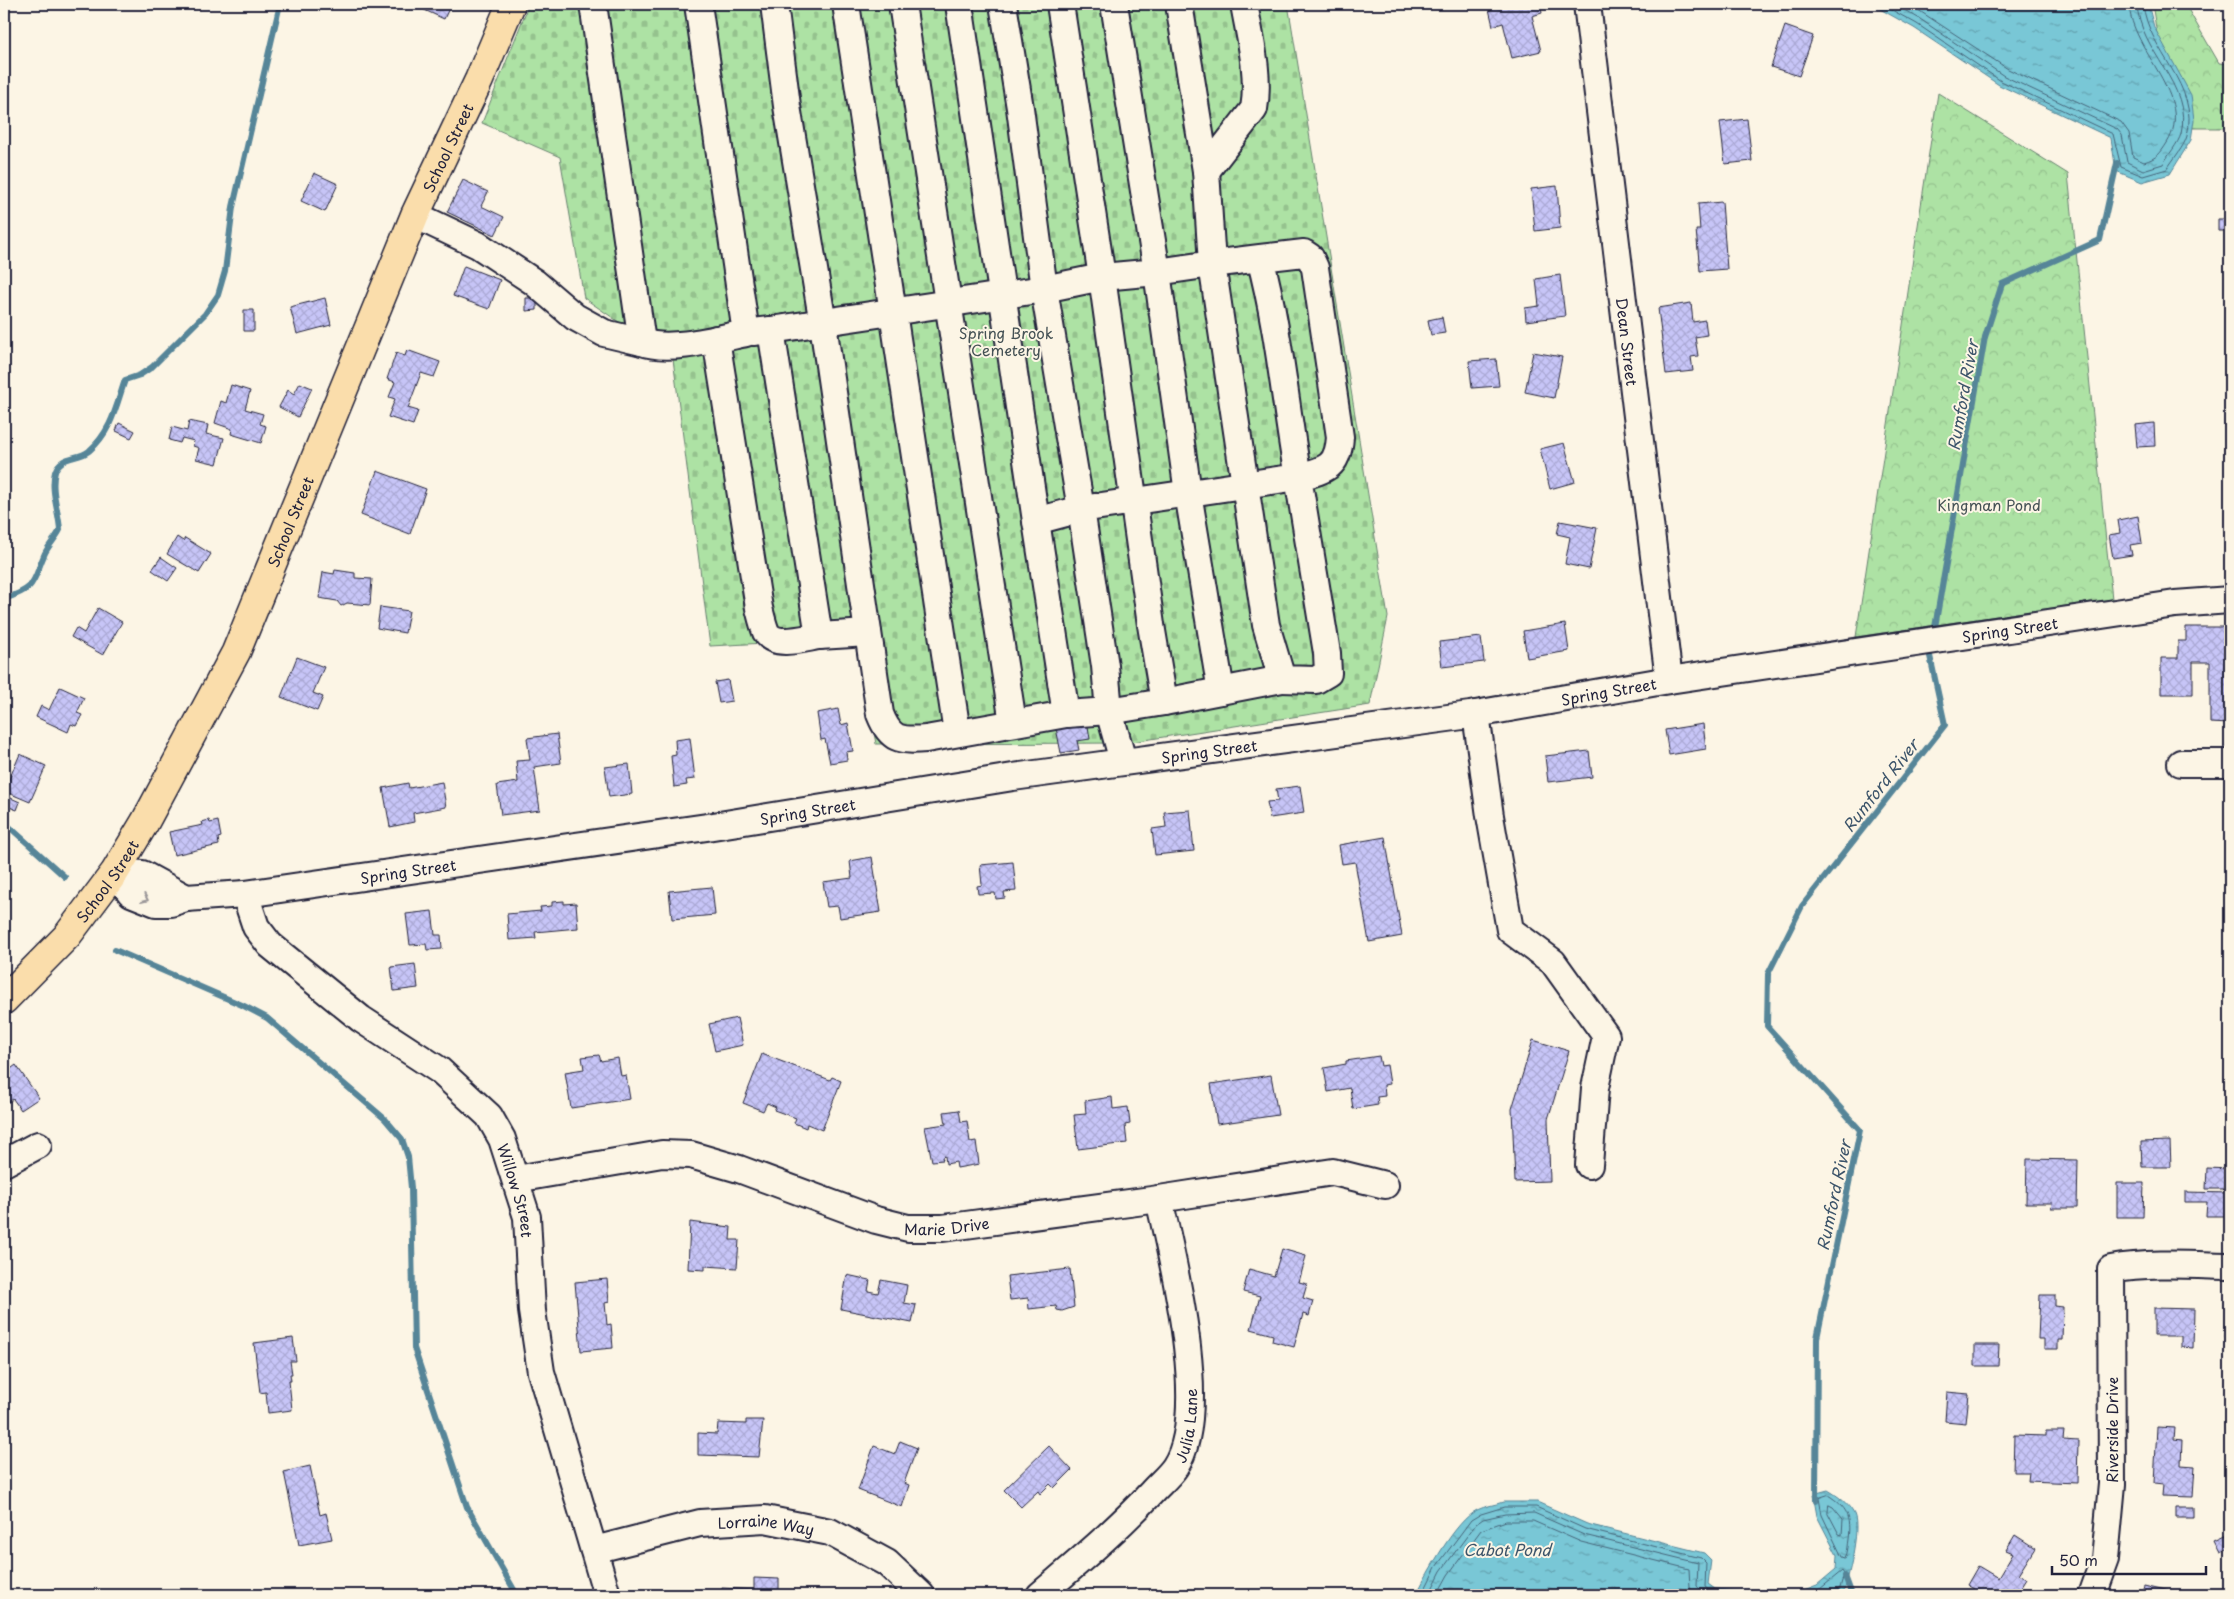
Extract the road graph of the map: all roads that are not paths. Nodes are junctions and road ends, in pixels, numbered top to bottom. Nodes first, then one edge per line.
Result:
1 (511, 4) edge
2 (593, 4) edge
3 (698, 4) edge
4 (774, 4) edge
5 (846, 4) edge
6 (902, 4) edge
7 (959, 4) edge
8 (1003, 4) edge
9 (1060, 4) edge
10 (1114, 4) edge
11 (1179, 4) edge
12 (1244, 4) edge
13 (1586, 4) edge
14 (1206, 171) junction
15 (415, 214) junction
16 (1260, 258) junction
17 (1212, 264) junction
18 (1157, 272) junction
19 (1102, 277) junction
20 (1044, 289) junction
21 (1004, 294) junction
22 (948, 303) junction
23 (893, 312) junction
24 (823, 324) junction
25 (758, 332) junction
26 (716, 339) junction
27 (642, 342) junction
28 (1298, 477) junction
29 (1244, 485) junction
30 (1188, 493) junction
31 (1135, 501) junction
32 (1081, 509) junction
33 (1036, 521) junction
34 (2230, 600) edge
35 (868, 632) junction
36 (819, 636) junction
37 (1282, 680) junction
38 (1669, 680) junction
39 (1221, 691) junction
40 (1164, 702) junction
41 (1109, 711) junction
42 (1066, 714) junction
43 (1476, 714) junction
44 (1013, 723) junction
45 (957, 732) junction
46 (1123, 761) junction
47 (2230, 762) edge
48 (2180, 763) dead end
49 (114, 872) junction
50 (246, 894) junction
51 (4, 1000) edge
52 (38, 1145) dead end
53 (4, 1163) edge
54 (1589, 1165) dead end
55 (516, 1179) junction
56 (1385, 1185) dead end
57 (1159, 1199) junction
58 (2230, 1266) edge
59 (594, 1550) junction
60 (607, 1595) edge
61 (922, 1595) edge
62 (1040, 1595) edge
63 (2092, 1595) edge

1 - 15 main road, School Street
2 - 27 street
3 - 25 street
4 - 24 street
5 - 23 street
6 - 22 street
7 - 21 street
8 - 20 street
9 - 19 street
10 - 18 street
11 - 14 street
12 - 14 street
13 - 38 street, Dean Street
14 - 17 street
15 - 27 street
15 - 49 main road, School Street
16 - 17 street
16 - 28 street
16 - 28 street
17 - 18 street
17 - 29 street
18 - 19 street
18 - 30 street
19 - 20 street
19 - 31 street
20 - 21 street
20 - 32 street
21 - 22 street
21 - 33 street
22 - 23 street
22 - 44 street
23 - 24 street
23 - 45 street
24 - 25 street
24 - 35 street
25 - 26 street
25 - 36 street
26 - 27 street
26 - 36 street
28 - 29 street
28 - 37 street
29 - 30 street
29 - 37 street
30 - 31 street
30 - 39 street
31 - 32 street
31 - 40 street
32 - 33 street
32 - 41 street
33 - 42 street
34 - 38 street, Spring Street
35 - 36 street
35 - 45 street
37 - 39 street
38 - 43 street, Spring Street
39 - 40 street
40 - 41 street
41 - 42 street
41 - 46 street
42 - 44 street
43 - 46 street, Spring Street
43 - 54 street
44 - 45 street
46 - 50 street, Spring Street
47 - 48 street
49 - 50 street, Spring Street
49 - 51 main road, School Street
50 - 55 street, Willow Street
52 - 53 street
55 - 57 street, Marie Drive
55 - 59 street, Willow Street
56 - 57 street, Marie Drive
57 - 62 street, Julia Lane
58 - 63 street, Riverside Drive
59 - 60 street, Willow Street
59 - 61 street, Lorraine Way

